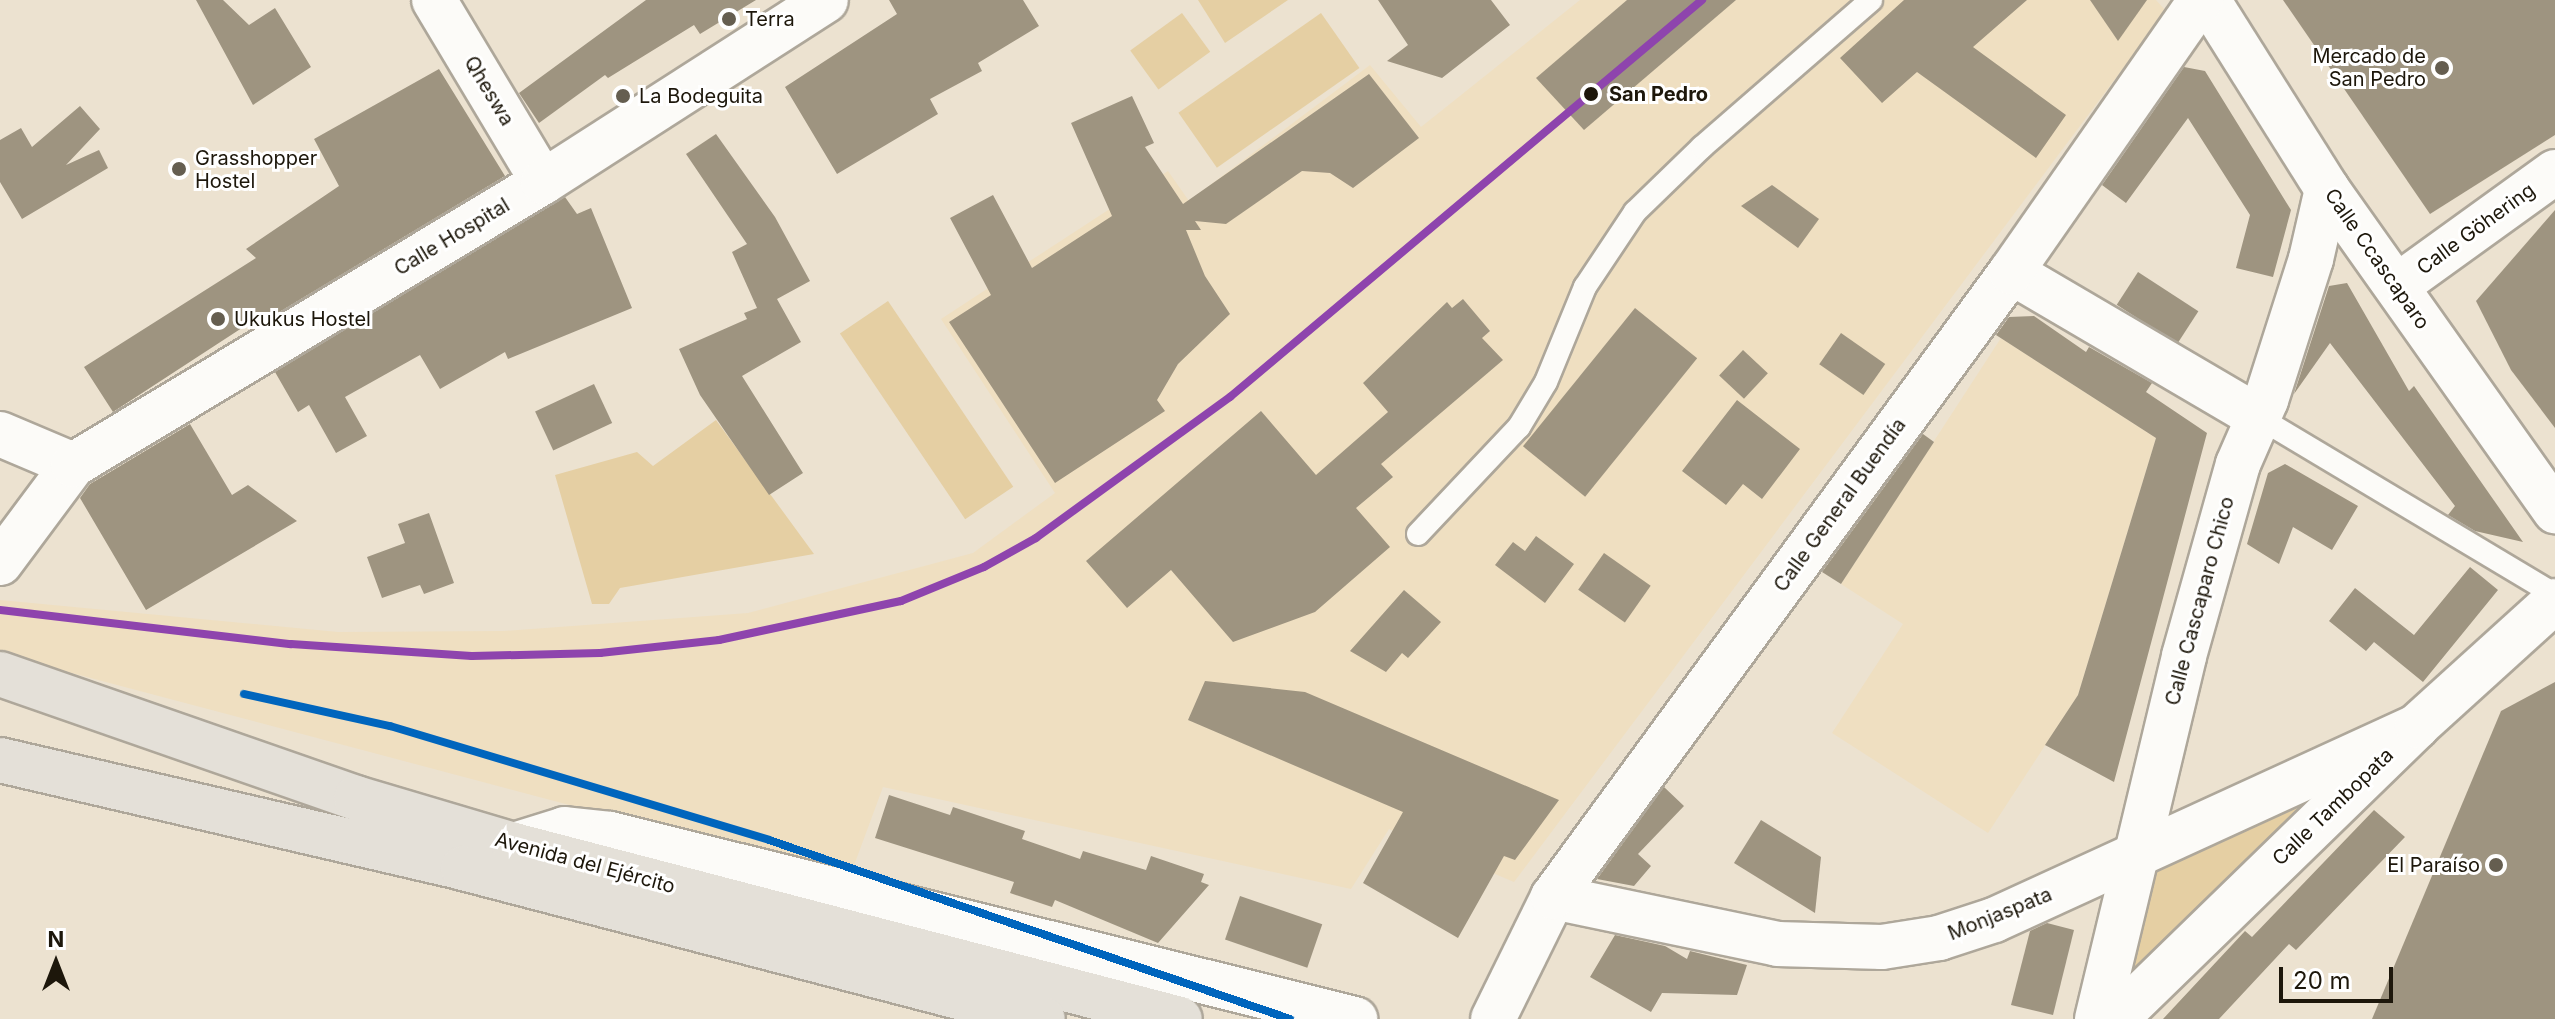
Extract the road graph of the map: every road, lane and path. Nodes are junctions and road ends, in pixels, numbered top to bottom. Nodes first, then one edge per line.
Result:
1 (434, 0) edge
2 (826, 0) edge
3 (1871, 0) edge
4 (2201, 0) edge
5 (2208, 0) edge
6 (2554, 173) edge
7 (543, 182) junction
8 (2327, 189) junction
9 (2011, 272) junction
10 (2397, 286) junction
11 (2258, 417) junction
12 (0, 434) edge
13 (73, 465) junction
14 (2555, 511) edge
15 (1418, 534) dead end
16 (0, 563) edge
17 (2555, 598) edge
18 (2555, 648) edge
19 (2486, 664) junction
20 (0, 674) edge
21 (2417, 726) junction
22 (0, 760) edge
23 (514, 845) junction
24 (2134, 855) junction
25 (1553, 897) junction
26 (1043, 1019) edge
27 (1180, 1019) edge
28 (1355, 1019) edge
29 (1493, 1019) edge
30 (2097, 1019) edge
31 (2116, 1019) edge

1 - 7 street, Qheswa
2 - 7 street, Calle Hospital
3 - 15 lane
4 - 9 street, Calle General Buendía
5 - 8 street, Calle Ccascaparo
6 - 10 street, Calle Göhering
7 - 13 street, Calle Hospital
8 - 10 street, Calle Ccascaparo
8 - 11 street, Calle Cascaparo Chico
9 - 11 street
9 - 25 street, Calle General Buendía
10 - 14 street, Calle Ccascaparo
11 - 17 lane
11 - 24 street, Calle Cascaparo Chico
12 - 13 street
13 - 16 street
17 - 19 street, Calle Tambopata
18 - 19 street
19 - 21 street, Calle Tambopata
20 - 23 main road, Avenida del Ejército
21 - 24 street, Monjaspata
21 - 31 street, Calle Tambopata
22 - 26 main road, Avenida del Ejército
23 - 27 main road, Avenida del Ejército
23 - 28 street
24 - 25 street, Monjaspata
24 - 30 street, Calle Cascaparo Chico
25 - 29 street, Calle General Buendía

